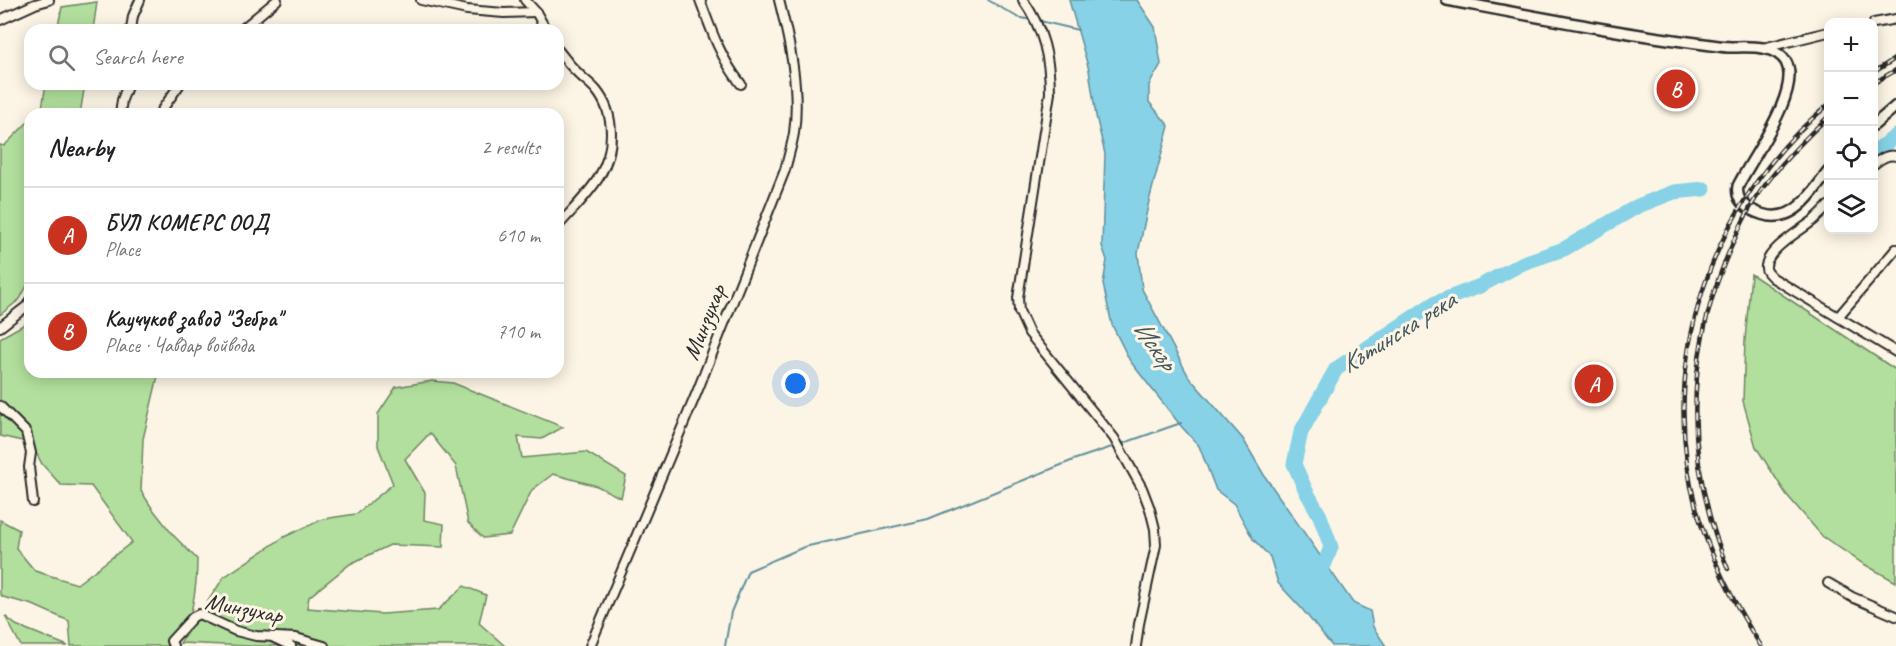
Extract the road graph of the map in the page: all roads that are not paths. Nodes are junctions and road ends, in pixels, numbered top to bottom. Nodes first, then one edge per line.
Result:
1 (48, 0) edge
2 (140, 0) edge
3 (276, 0) edge
4 (421, 0) edge
5 (525, 0) edge
6 (700, 0) edge
7 (779, 0) edge
8 (1023, 0) edge
9 (1447, 0) edge
10 (536, 12) junction
11 (1896, 19) edge
12 (0, 20) edge
13 (1878, 22) edge
14 (132, 24) edge
15 (248, 24) edge
16 (543, 24) edge
17 (1824, 34) edge
18 (1763, 48) junction
19 (564, 57) edge
20 (741, 84) dead end
21 (126, 90) edge
22 (176, 90) edge
23 (1896, 106) edge
24 (121, 108) edge
25 (163, 108) edge
26 (1878, 122) edge
27 (1896, 156) edge
28 (1878, 161) edge
29 (1824, 177) edge
30 (1824, 210) edge
31 (564, 219) edge
32 (1896, 249) edge
33 (24, 308) edge
34 (1838, 317) junction
35 (0, 327) edge
36 (1896, 352) edge
37 (0, 406) edge
38 (33, 502) dead end
39 (1828, 583) dead end
40 (1896, 616) edge
41 (270, 637) junction
42 (169, 644) edge
43 (291, 646) edge
44 (324, 646) edge
45 (590, 646) edge
46 (1136, 646) edge

1 - 12 street
2 - 14 street
3 - 15 street
4 - 10 street
5 - 10 street
6 - 20 street
7 - 45 street, Минзухар
8 - 46 street
9 - 18 street
10 - 16 street
11 - 13 street
17 - 18 street
18 - 29 street
19 - 31 street
21 - 24 street
22 - 25 street
23 - 26 street
27 - 28 street
30 - 34 street
32 - 34 street
33 - 35 street
34 - 36 street
37 - 38 street
39 - 40 street
41 - 42 street, Минзухар
41 - 43 street
41 - 44 street, Минзухар

